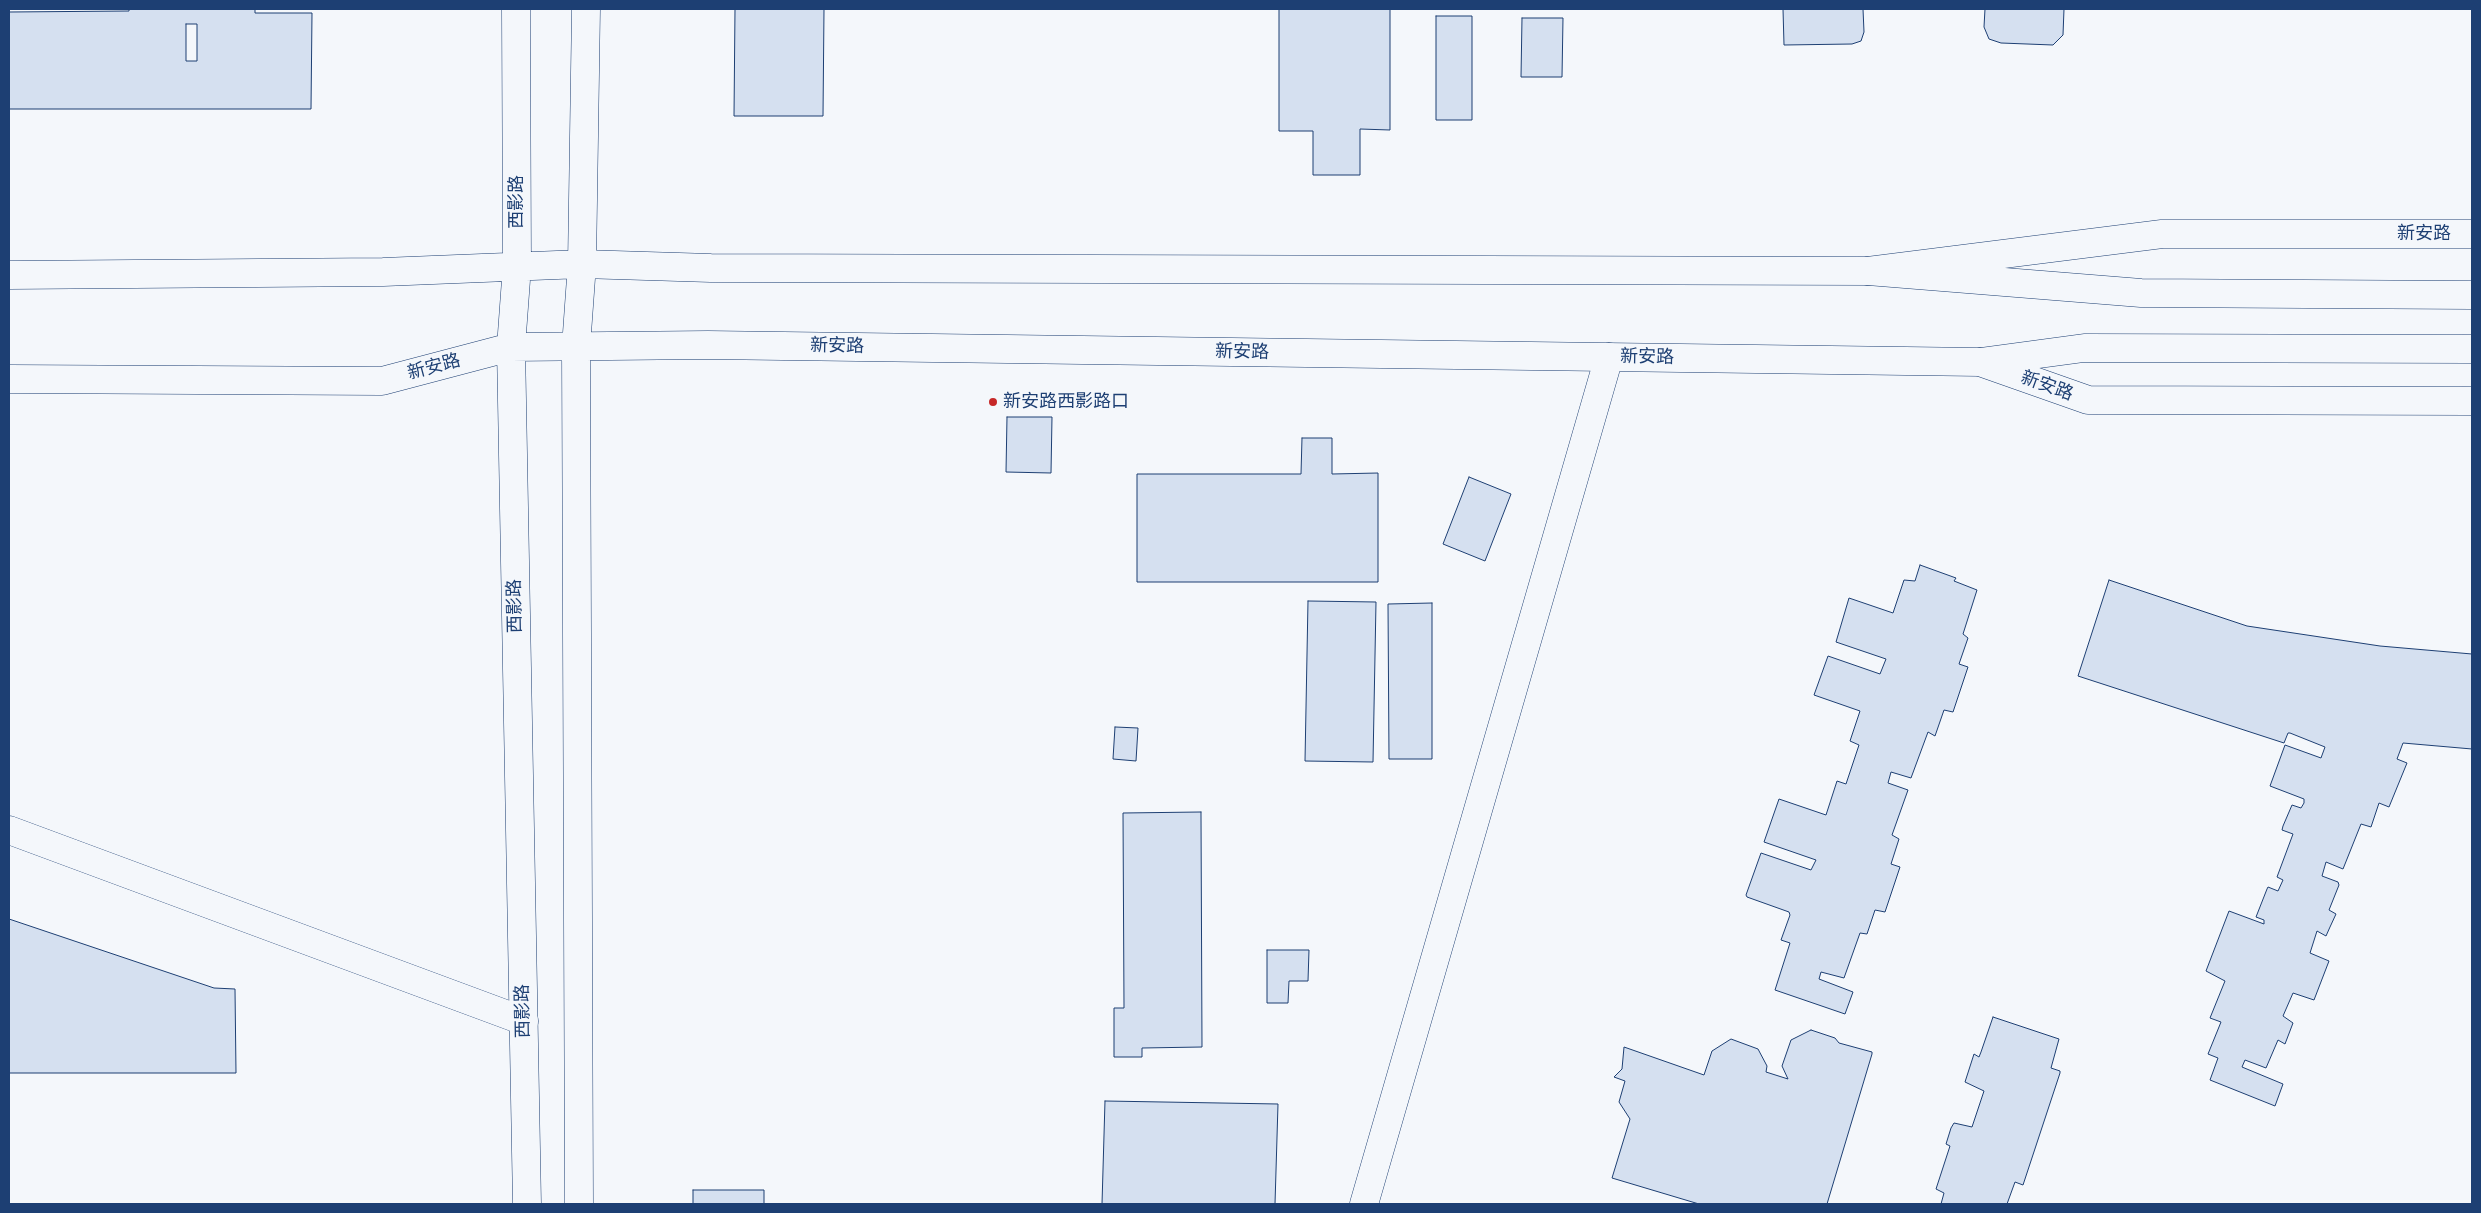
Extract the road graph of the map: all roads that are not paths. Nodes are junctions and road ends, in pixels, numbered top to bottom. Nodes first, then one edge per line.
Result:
1 (516, 9) edge
2 (586, 9) edge
3 (2472, 234) edge
4 (582, 264) junction
5 (517, 266) junction
6 (1868, 271) junction
7 (9, 275) edge
8 (2472, 295) edge
9 (511, 347) junction
10 (576, 347) junction
11 (2472, 349) edge
12 (1609, 357) junction
13 (1980, 362) junction
14 (9, 379) edge
15 (2472, 402) edge
16 (9, 830) edge
17 (524, 1020) junction
18 (526, 1204) edge
19 (579, 1204) edge
20 (1364, 1204) edge

1 - 5 main road, 西影路
2 - 4 main road
3 - 6 main road, 新安路
4 - 5 main road, 新安路
4 - 6 main road, 新安路
4 - 10 main road
5 - 7 main road, 新安路
5 - 9 main road, 西影路
6 - 8 main road
9 - 10 main road, 新安路
9 - 14 main road, 新安路
9 - 17 main road, 西影路
10 - 12 main road, 新安路
10 - 19 main road
11 - 13 main road
12 - 13 main road, 新安路
12 - 20 main road
13 - 15 main road, 新安路
16 - 17 main road
17 - 18 main road, 西影路

